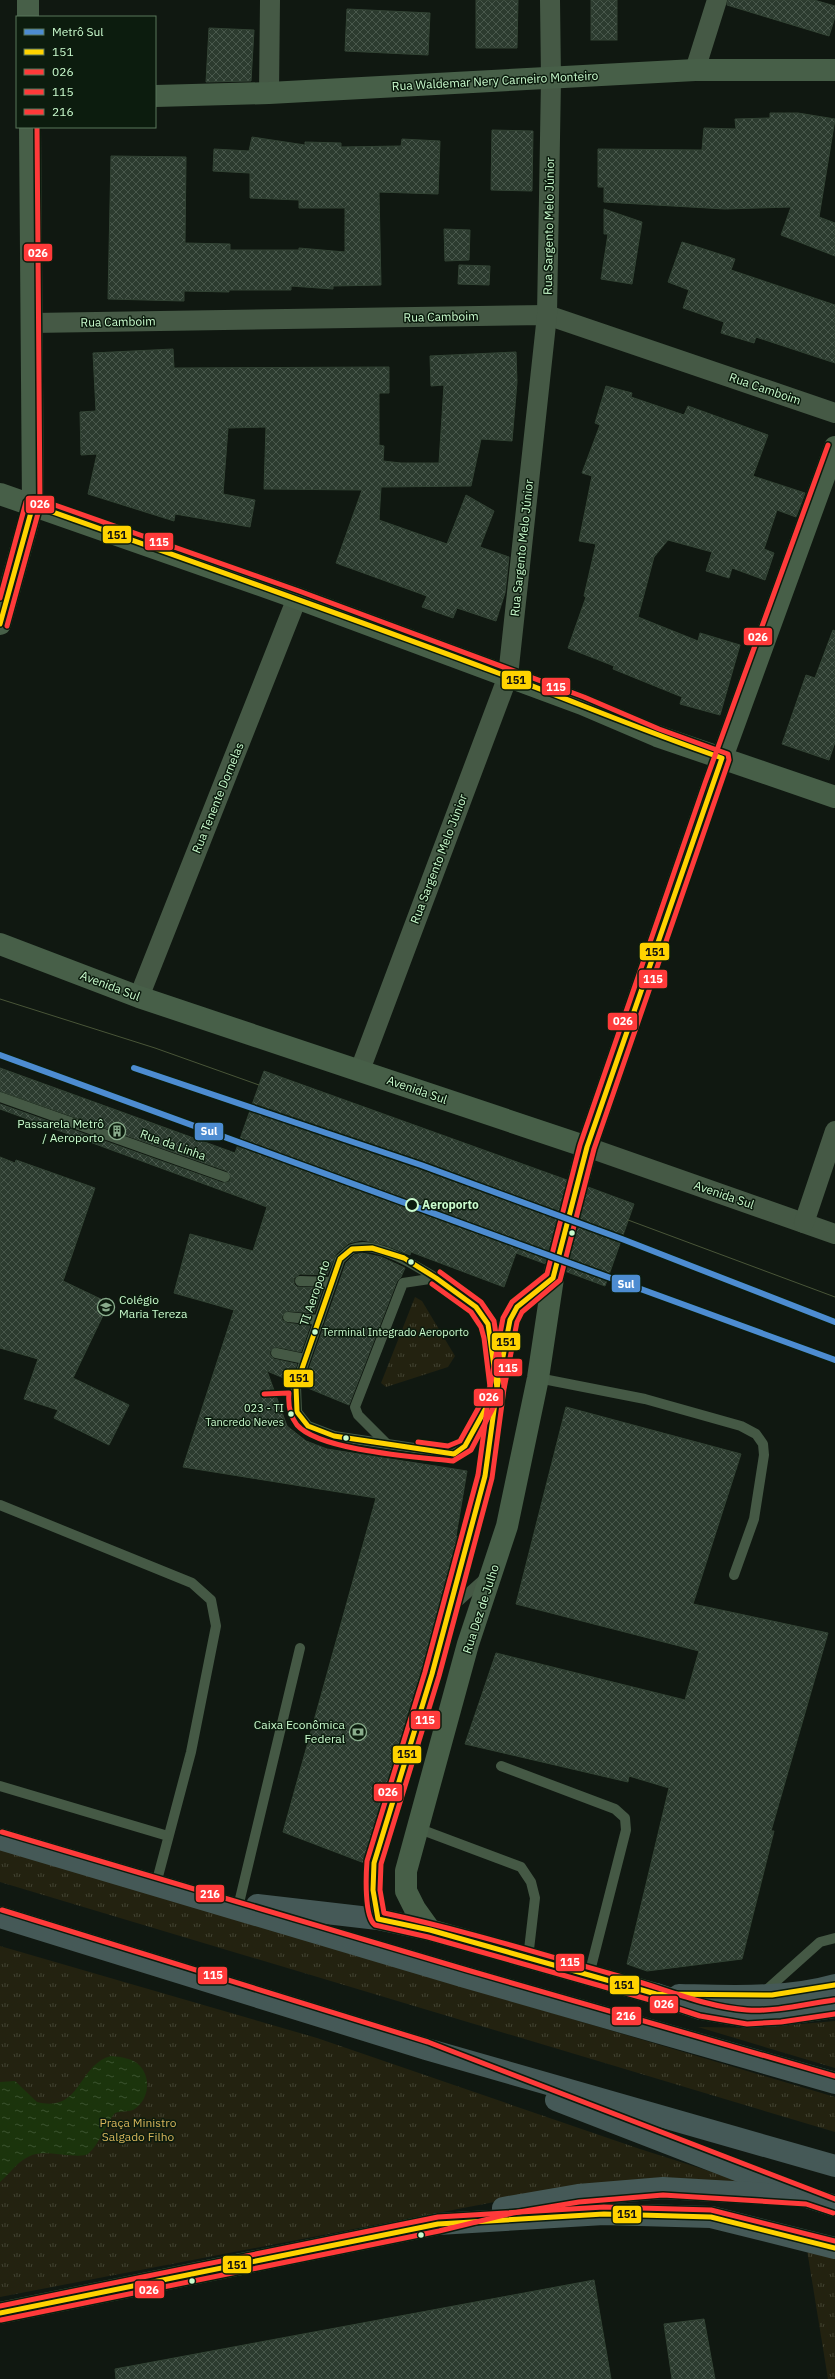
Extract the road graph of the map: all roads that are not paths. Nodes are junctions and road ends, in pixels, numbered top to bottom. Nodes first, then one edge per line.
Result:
1 (28, 0) edge
2 (270, 0) edge
3 (550, 0) edge
4 (717, 0) edge
5 (28, 16) edge
6 (695, 70) junction
7 (835, 70) edge
8 (551, 79) junction
9 (269, 93) junction
10 (156, 96) edge
11 (30, 128) edge
12 (547, 315) junction
13 (32, 323) junction
14 (835, 413) edge
15 (835, 447) edge
16 (0, 494) edge
17 (33, 505) junction
18 (297, 598) junction
19 (0, 624) edge
20 (508, 676) junction
21 (722, 758) junction
22 (835, 797) edge
23 (0, 944) edge
24 (139, 997) junction
25 (360, 1070) junction
26 (0, 1097) edge
27 (835, 1131) edge
28 (587, 1148) junction
29 (225, 1177) dead end
30 (579, 1178) tunnel mouth
31 (804, 1223) junction
32 (835, 1234) edge
33 (553, 1278) joint
34 (300, 1281) dead end
35 (332, 1282) junction
36 (288, 1317) dead end
37 (319, 1320) junction
38 (276, 1353) dead end
39 (305, 1359) junction
40 (538, 1378) junction
41 (497, 1388) junction
42 (387, 1444) junction
43 (0, 1505) edge
44 (494, 1570) junction
45 (734, 1575) dead end
46 (449, 1610) junction
47 (300, 1648) dead end
48 (501, 1766) dead end
49 (0, 1786) edge
50 (417, 1828) junction
51 (168, 1836) junction
52 (0, 1839) edge
53 (156, 1884) junction
54 (201, 1899) junction
55 (239, 1903) junction
56 (0, 1917) edge
57 (378, 1920) junction
58 (430, 1930) junction
59 (835, 1938) edge
60 (528, 1958) junction
61 (590, 1975) junction
62 (835, 1985) edge
63 (656, 1994) junction
64 (761, 1995) junction
65 (835, 2007) edge
66 (426, 2049) junction
67 (835, 2083) edge
68 (835, 2166) edge
69 (810, 2198) junction
70 (835, 2206) edge
71 (438, 2224) junction
72 (835, 2248) edge
73 (0, 2313) edge

1 - 5 street
2 - 9 street
3 - 8 street, Rua Sargento Melo Júnior
4 - 6 street
6 - 7 street, Rua Waldemar Nery Carneiro Monteiro
6 - 8 street, Rua Waldemar Nery Carneiro Monteiro
8 - 9 street, Rua Waldemar Nery Carneiro Monteiro
8 - 12 street, Rua Sargento Melo Júnior
9 - 10 street, Rua Waldemar Nery Carneiro Monteiro
11 - 13 street
12 - 13 street, Rua Camboim
12 - 14 street, Rua Camboim
12 - 20 street, Rua Sargento Melo Júnior
13 - 17 street
15 - 21 street
16 - 17 street
17 - 18 street
17 - 19 street
18 - 20 street
18 - 24 street, Rua Tenente Dornelas
20 - 21 street
20 - 25 street, Rua Sargento Melo Júnior
21 - 22 street
21 - 28 street
23 - 24 street, Avenida Sul
24 - 25 street, Avenida Sul
25 - 28 street, Avenida Sul
26 - 29 lane, Rua da Linha
27 - 31 street
28 - 30 street
28 - 31 street, Avenida Sul
31 - 32 street, Avenida Sul
33 - 40 street, Rua Dez de Julho
33 - 41 lane
34 - 35 lane
35 - 37 lane, TI Aeroporto
35 - 42 lane, TI Aeroporto
36 - 37 lane
37 - 39 lane, TI Aeroporto
38 - 39 lane
39 - 42 lane, TI Aeroporto
40 - 44 street, Rua Dez de Julho
40 - 45 lane
41 - 42 lane, TI Aeroporto
41 - 46 lane
43 - 51 lane
44 - 46 lane
44 - 50 street, Rua Dez de Julho
46 - 57 lane
47 - 55 lane
48 - 61 lane
49 - 51 lane
50 - 58 street, Rua Dez de Julho
50 - 60 lane
51 - 53 lane
52 - 53 highway
53 - 54 highway
54 - 55 highway
54 - 67 highway
55 - 57 highway
56 - 66 highway
57 - 58 highway
58 - 60 street
59 - 64 lane
60 - 61 street
61 - 63 street
62 - 64 highway
63 - 64 highway
63 - 65 highway
66 - 68 highway
66 - 69 highway
69 - 70 highway
69 - 71 highway
71 - 72 highway
71 - 73 street

